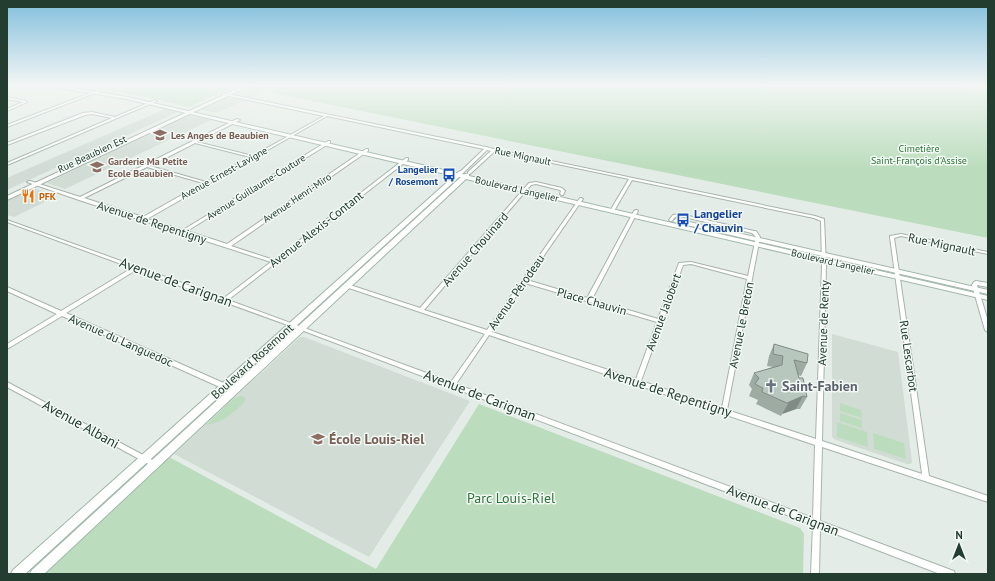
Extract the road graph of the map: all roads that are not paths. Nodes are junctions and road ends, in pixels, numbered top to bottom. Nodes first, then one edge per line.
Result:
1 (44, 112) edge
2 (131, 112) edge
3 (187, 112) edge
4 (188, 112) edge
5 (195, 112) edge
6 (308, 112) edge
7 (326, 116) junction
8 (116, 118) junction
9 (236, 122) junction
10 (7, 126) edge
11 (292, 135) junction
12 (195, 142) junction
13 (327, 143) junction
14 (7, 144) edge
15 (114, 144) junction
16 (120, 145) junction
17 (487, 148) junction
18 (494, 150) junction
19 (365, 152) junction
20 (253, 157) junction
21 (405, 161) junction
22 (7, 164) edge
23 (66, 166) junction
24 (147, 166) junction
25 (73, 167) junction
26 (463, 174) junction
27 (631, 178) junction
28 (32, 183) junction
29 (206, 183) junction
30 (526, 189) junction
31 (7, 193) edge
32 (7, 198) edge
33 (80, 199) junction
34 (580, 201) junction
35 (613, 209) junction
36 (634, 214) junction
37 (142, 219) junction
38 (822, 219) joint
39 (7, 221) edge
40 (183, 232) junction
41 (895, 235) joint
42 (757, 242) junction
43 (228, 246) junction
44 (988, 253) edge
45 (824, 257) junction
46 (274, 261) junction
47 (136, 268) junction
48 (897, 274) junction
49 (750, 278) junction
50 (524, 281) junction
51 (988, 285) edge
52 (348, 286) junction
53 (7, 289) edge
54 (977, 292) junction
55 (988, 292) edge
56 (988, 298) edge
57 (225, 300) junction
58 (589, 300) junction
59 (421, 310) junction
60 (62, 314) junction
61 (659, 321) junction
62 (292, 325) junction
63 (301, 328) junction
64 (988, 330) edge
65 (488, 332) junction
66 (7, 347) edge
67 (638, 382) junction
68 (7, 384) edge
69 (452, 385) junction
70 (224, 386) junction
71 (235, 391) junction
72 (724, 411) junction
73 (819, 443) junction
74 (145, 459) junction
75 (154, 464) junction
76 (926, 479) junction
77 (988, 499) edge
78 (816, 523) junction
79 (17, 574) edge
80 (36, 574) edge
81 (815, 574) edge
82 (951, 574) edge

1 - 10 street
2 - 8 street
3 - 15 main road, Rue Beaubien Est
4 - 16 main road, Rue Beaubien Est
5 - 9 main road, Boulevard Langelier
6 - 7 street, Rue Mignault
7 - 11 street, Avenue Ernest-Lavigne
7 - 17 street, Rue Mignault
8 - 14 street
8 - 22 street
9 - 11 main road, Boulevard Langelier
9 - 12 street
11 - 13 main road, Boulevard Langelier
11 - 20 street, Avenue Ernest-Lavigne
12 - 20 street
12 - 24 street
13 - 19 main road, Boulevard Langelier
13 - 40 street, Avenue Guillaume-Couture
15 - 16 main road
15 - 23 main road, Rue Beaubien Est
16 - 25 main road, Rue Beaubien Est
17 - 18 street, Rue Mignault
17 - 26 street, Boulevard Rosemont
18 - 26 street, Boulevard Rosemont
18 - 27 street, Rue Mignault
19 - 21 main road, Boulevard Langelier
19 - 43 street, Avenue Henri-Miro
20 - 29 street, Avenue Ernest-Lavigne
21 - 26 main road, Boulevard Langelier
21 - 46 street, Avenue Alexis-Contant
23 - 25 main road
23 - 28 main road, Rue Beaubien Est
24 - 29 street
24 - 33 street
25 - 28 main road, Rue Beaubien Est
26 - 30 main road, Boulevard Langelier
26 - 52 main road, Boulevard Rosemont
26 - 62 main road, Boulevard Rosemont
27 - 35 street
27 - 38 street, Rue Mignault
28 - 31 main road, Rue Beaubien Est
28 - 32 main road, Rue Beaubien Est
28 - 33 street, Avenue de Repentigny
29 - 37 street, Avenue Ernest-Lavigne
30 - 34 main road, Boulevard Langelier
30 - 34 main road, Boulevard Langelier
30 - 59 street, Avenue Chouinard
33 - 37 street, Avenue de Repentigny
34 - 35 main road, Boulevard Langelier
34 - 50 street, Avenue Pérodeau
35 - 36 main road, Boulevard Langelier
36 - 42 main road, Boulevard Langelier
36 - 42 main road, Boulevard Langelier
36 - 58 street
37 - 40 street, Avenue de Repentigny
38 - 45 street, Avenue de Renty
39 - 47 street, Avenue de Carignan
40 - 43 street, Avenue de Repentigny
41 - 44 street, Rue Mignault
41 - 48 street, Rue Lescarbot
42 - 45 main road, Boulevard Langelier
42 - 49 street, Avenue le Breton
43 - 46 street, Avenue de Repentigny
45 - 48 main road, Boulevard Langelier
45 - 73 street, Avenue de Renty
46 - 57 street, Avenue Alexis-Contant
47 - 57 street, Avenue de Carignan
47 - 60 street
48 - 54 main road, Boulevard Langelier
48 - 76 street, Rue Lescarbot
49 - 61 street, Avenue Jalobert
49 - 72 street, Avenue le Breton
50 - 58 street, Place Chauvin
50 - 65 street, Avenue Pérodeau
51 - 54 street
52 - 59 street, Avenue de Repentigny
52 - 63 main road, Boulevard Rosemont
53 - 60 street, Avenue du Languedoc
54 - 55 main road, Boulevard Langelier
54 - 56 main road, Boulevard Langelier
54 - 64 street
57 - 62 street, Avenue de Carignan
58 - 61 street, Place Chauvin
59 - 65 street, Avenue de Repentigny
60 - 66 street
60 - 70 street, Avenue du Languedoc
61 - 67 street, Avenue Jalobert
62 - 63 street, Avenue de Carignan
62 - 70 main road, Boulevard Rosemont
63 - 69 street, Avenue de Carignan
63 - 71 main road, Boulevard Rosemont
65 - 67 street, Avenue de Repentigny
65 - 69 street, Avenue Pérodeau
67 - 72 street, Avenue de Repentigny
68 - 74 street, Avenue Albani
69 - 78 street, Avenue de Carignan
70 - 71 street, Avenue du Languedoc
70 - 74 main road, Boulevard Rosemont
71 - 75 main road, Boulevard Rosemont
72 - 73 street, Avenue de Repentigny
73 - 76 street, Avenue de Repentigny
73 - 78 street, Avenue de Renty
74 - 75 street, Avenue Albani
74 - 79 main road, Boulevard Rosemont
75 - 80 main road, Boulevard Rosemont
76 - 77 street, Avenue de Repentigny
78 - 81 street, Avenue de Renty
78 - 82 street, Avenue de Carignan

